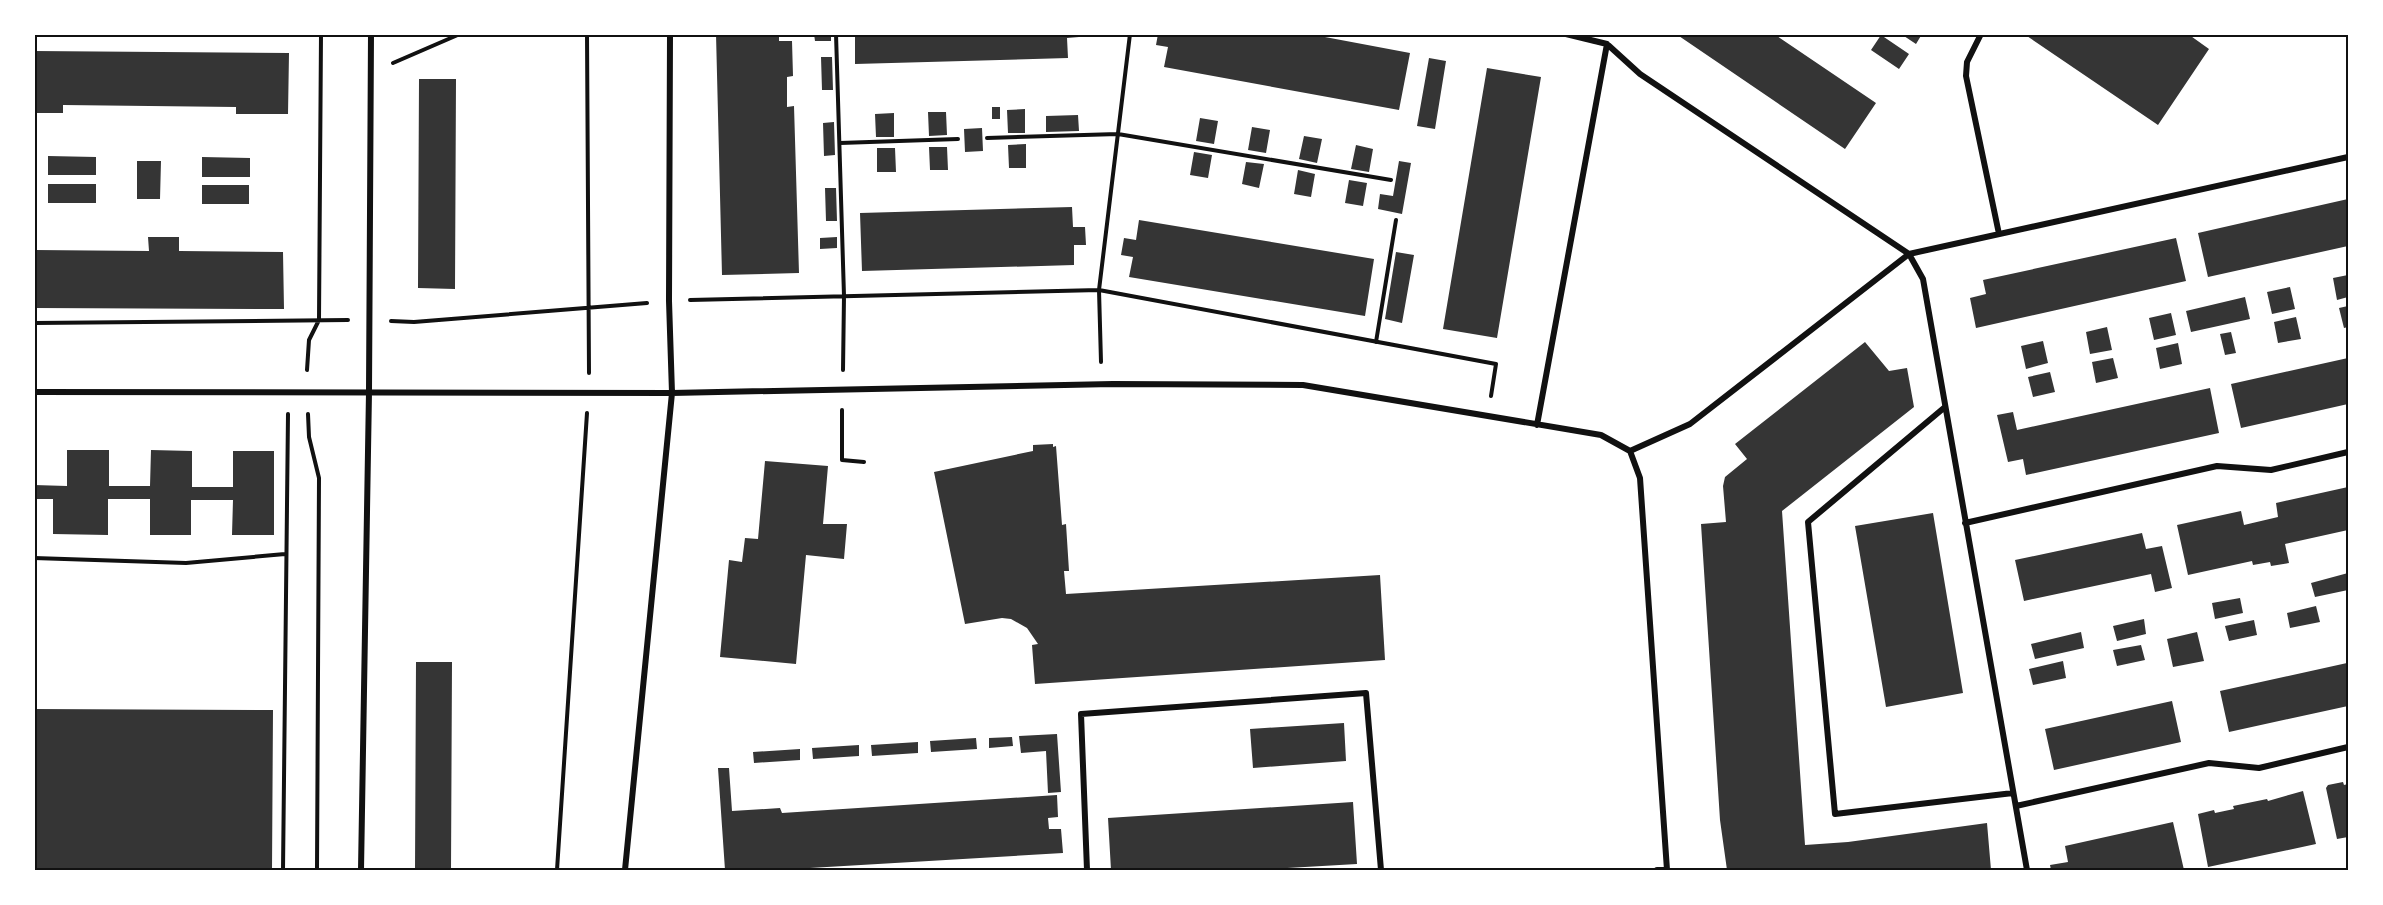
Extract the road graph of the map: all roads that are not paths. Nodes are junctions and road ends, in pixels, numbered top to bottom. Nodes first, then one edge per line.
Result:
1 (371, 34) edge
2 (670, 34) edge
3 (1566, 34) edge
4 (1980, 34) edge
5 (1607, 44) junction
6 (2349, 157) edge
7 (1999, 234) junction
8 (1909, 254) junction
9 (34, 392) edge
10 (369, 392) junction
11 (672, 393) junction
12 (1945, 407) junction
13 (1537, 425) junction
14 (1630, 451) junction
15 (2349, 452) edge
16 (1965, 523) junction
17 (2349, 747) edge
18 (2013, 793) junction
19 (2016, 806) junction
20 (361, 870) edge
21 (625, 870) edge
22 (1087, 870) edge
23 (1381, 870) edge
24 (1657, 870) edge
25 (1667, 870) edge
26 (2027, 870) edge

1 - 10 street
2 - 11 street
3 - 5 street
4 - 7 street
5 - 8 street
5 - 13 street
6 - 7 street
7 - 8 street
8 - 12 street
8 - 14 street
9 - 10 street
10 - 11 street
10 - 20 street
11 - 13 street
11 - 21 street
12 - 16 street
12 - 18 street
13 - 14 street
14 - 25 street
15 - 16 street
16 - 18 street
17 - 19 street
18 - 19 street
19 - 26 street
22 - 23 street
24 - 25 street

